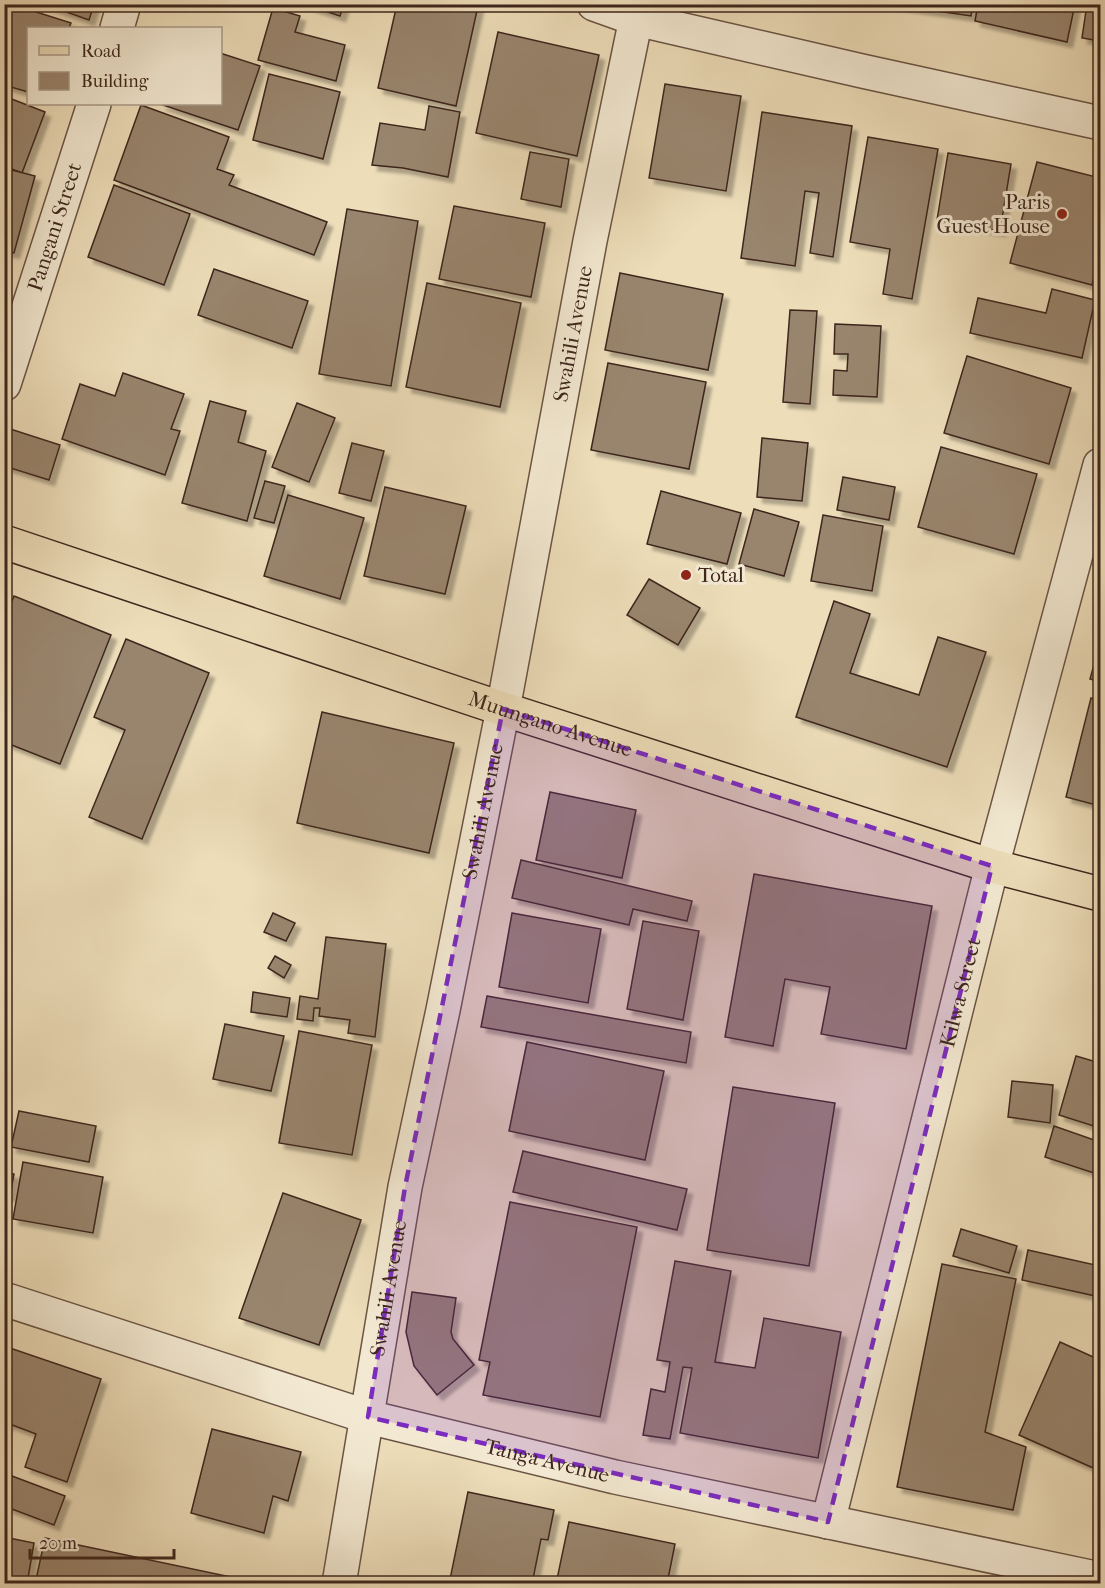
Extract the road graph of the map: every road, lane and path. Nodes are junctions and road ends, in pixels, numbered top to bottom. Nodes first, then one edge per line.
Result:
1 (124, 4) edge
2 (594, 4) edge
3 (638, 12) edge
4 (117, 27) edge
5 (94, 105) edge
6 (1101, 123) edge
7 (4, 384) edge
8 (1101, 465) edge
9 (4, 542) edge
10 (503, 709) junction
11 (992, 866) junction
12 (1101, 894) edge
13 (4, 1299) edge
14 (368, 1417) junction
15 (828, 1522) junction
16 (1101, 1580) edge
17 (339, 1584) edge

1 - 4 street
2 - 3 street
3 - 6 street
3 - 10 street, Swahili Avenue
5 - 7 street, Pangani Street
8 - 11 street, Kilwa Street
9 - 10 main road, Muungano Avenue
10 - 11 main road, Muungano Avenue
10 - 14 street, Swahili Avenue
11 - 12 main road, Muungano Avenue
11 - 15 street, Kilwa Street
13 - 14 street, Tanga Avenue
14 - 15 street, Tanga Avenue
14 - 17 street, Swahili Avenue
15 - 16 street, Tanga Avenue

